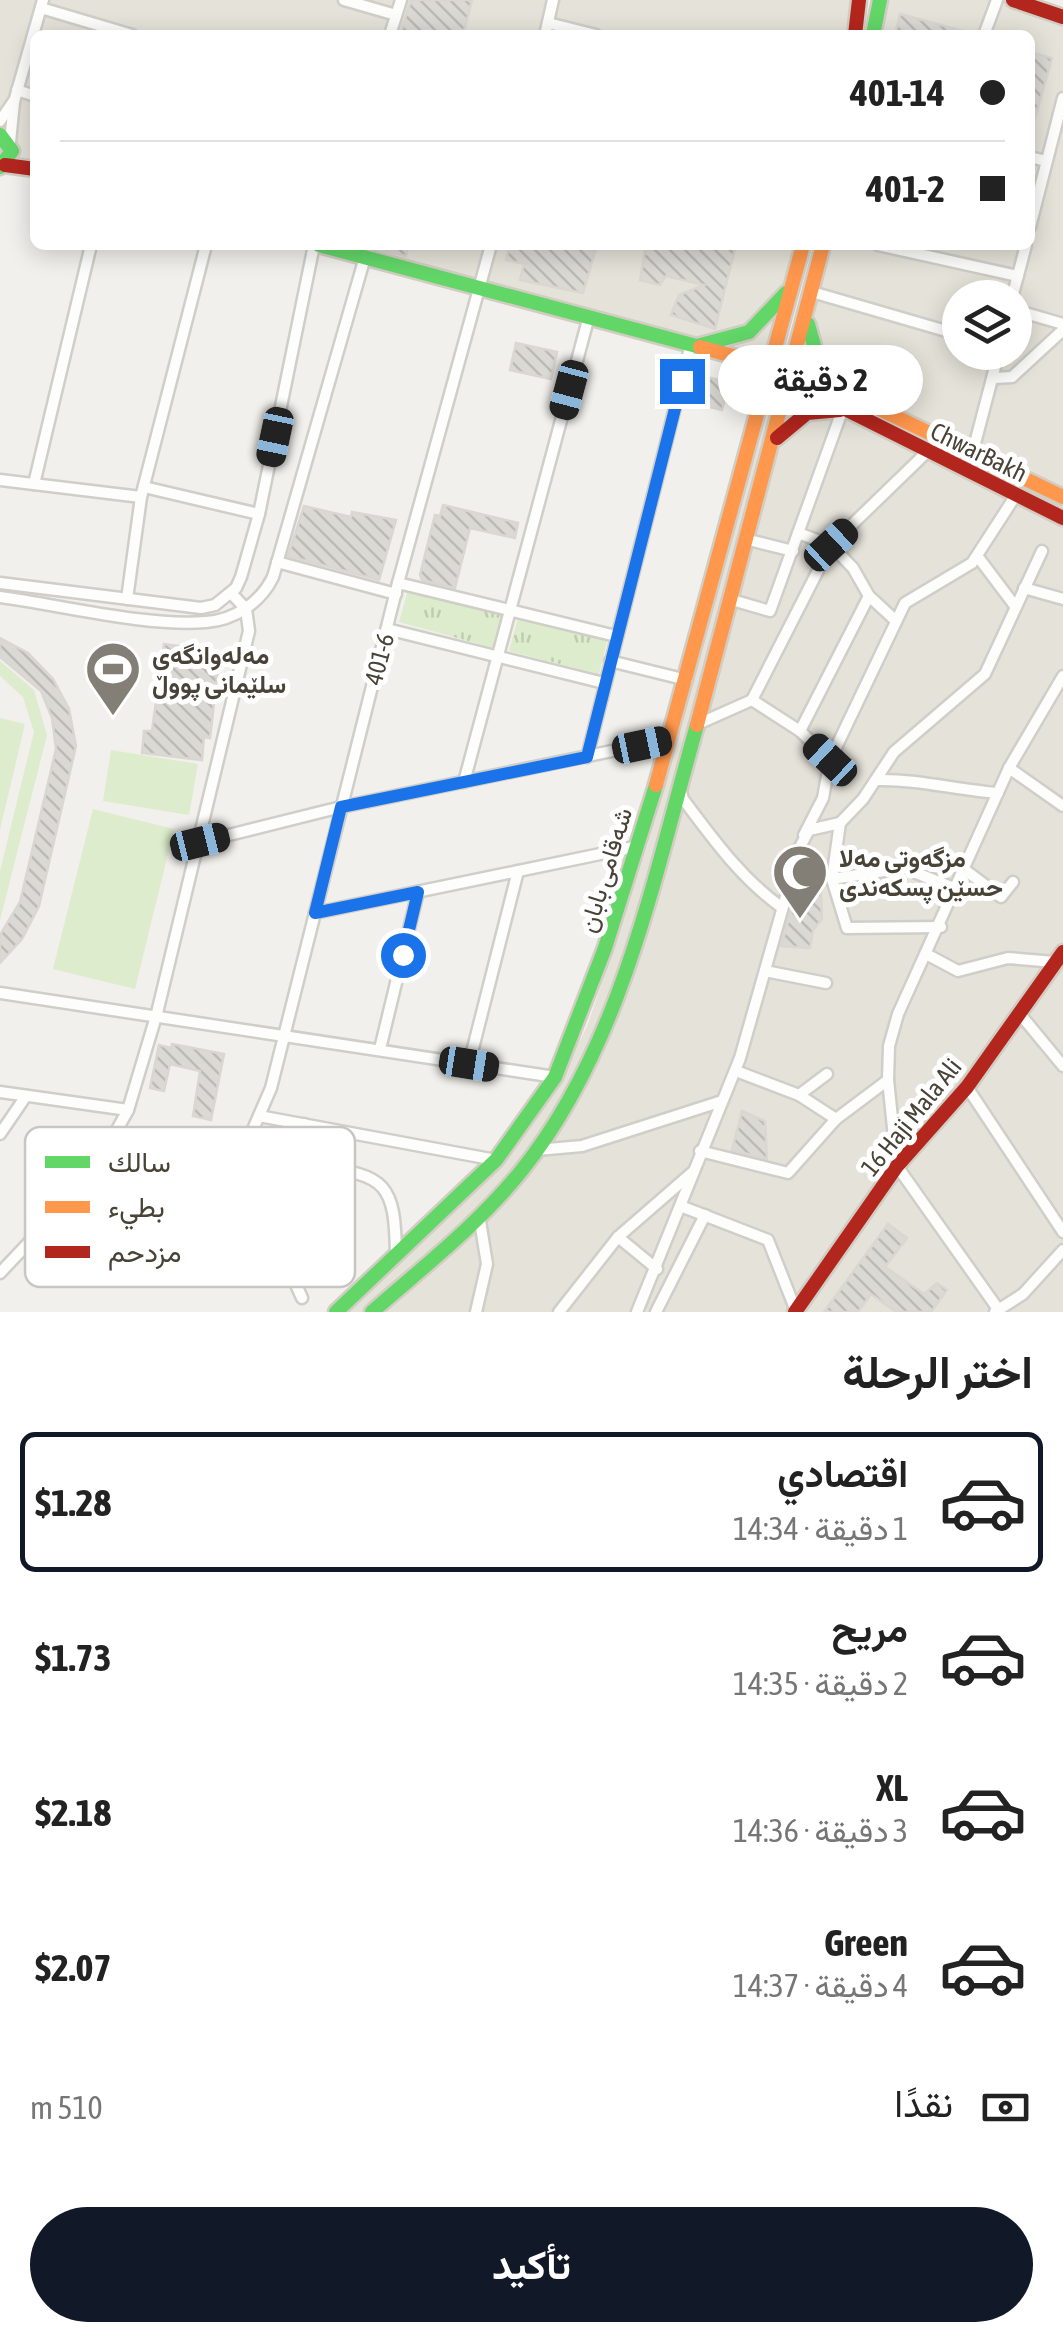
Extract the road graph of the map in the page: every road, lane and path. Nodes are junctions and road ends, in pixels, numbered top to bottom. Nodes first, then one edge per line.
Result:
1 (344, 0) edge
2 (401, 0) edge
3 (553, 0) edge
4 (859, 0) edge
5 (880, 0) edge
6 (998, 0) edge
7 (1014, 0) edge
8 (42, 4) edge
9 (396, 15) junction
10 (1063, 17) edge
11 (546, 29) edge
12 (35, 30) edge
13 (117, 30) edge
14 (392, 30) edge
15 (856, 30) edge
16 (874, 30) edge
17 (986, 30) edge
18 (30, 46) edge
19 (16, 96) junction
20 (30, 96) edge
21 (1063, 98) edge
22 (0, 122) edge
23 (7, 141) edge
24 (30, 157) edge
25 (1035, 158) edge
26 (1046, 161) junction
27 (2, 170) edge
28 (30, 170) edge
29 (1035, 206) edge
30 (90, 250) edge
31 (205, 250) edge
32 (323, 250) edge
33 (339, 250) edge
34 (490, 250) edge
35 (802, 250) edge
36 (822, 250) edge
37 (917, 250) edge
38 (1025, 250) edge
39 (365, 257) junction
40 (1018, 276) junction
41 (1017, 280) edge
42 (794, 281) junction
43 (480, 288) junction
44 (812, 292) junction
45 (589, 316) junction
46 (807, 316) junction
47 (1032, 316) edge
48 (1063, 327) edge
49 (942, 329) edge
50 (694, 345) junction
51 (773, 367) junction
52 (794, 368) junction
53 (996, 370) edge
54 (994, 378) junction
55 (789, 384) junction
56 (846, 392) junction
57 (841, 410) junction
58 (774, 441) junction
59 (928, 451) junction
60 (973, 452) junction
61 (0, 480) edge
62 (34, 484) junction
63 (143, 492) junction
64 (1016, 495) junction
65 (1063, 498) edge
66 (259, 514) junction
67 (1063, 518) edge
68 (798, 533) junction
69 (750, 540) junction
70 (831, 545) junction
71 (793, 551) junction
72 (1042, 551) dead end
73 (978, 557) junction
74 (277, 562) junction
75 (0, 583) edge
76 (1024, 588) junction
77 (397, 589) junction
78 (231, 592) junction
79 (869, 596) junction
80 (0, 597) edge
81 (1063, 599) edge
82 (127, 600) junction
83 (732, 600) junction
84 (1015, 606) junction
85 (246, 609) junction
86 (510, 610) junction
87 (895, 620) junction
88 (387, 629) junction
89 (616, 636) junction
90 (498, 657) junction
91 (610, 661) junction
92 (1063, 676) edge
93 (687, 680) junction
94 (604, 683) junction
95 (752, 700) junction
96 (698, 724) junction
97 (800, 731) junction
98 (670, 739) junction
99 (587, 757) junction
100 (830, 760) junction
101 (1009, 768) junction
102 (877, 780) junction
103 (464, 782) junction
104 (680, 785) junction
105 (998, 793) junction
106 (1063, 806) edge
107 (341, 807) junction
108 (840, 823) junction
109 (200, 842) junction
110 (800, 846) junction
111 (634, 848) junction
112 (965, 870) junction
113 (518, 871) junction
114 (832, 879) junction
115 (1013, 882) dead end
116 (956, 889) junction
117 (418, 892) junction
118 (782, 908) junction
119 (315, 913) junction
120 (941, 927) junction
121 (928, 955) junction
122 (1059, 957) edge
123 (765, 972) junction
124 (826, 983) dead end
125 (0, 993) edge
126 (158, 1014) junction
127 (1020, 1014) junction
128 (285, 1033) junction
129 (380, 1049) junction
130 (469, 1064) junction
131 (1062, 1064) edge
132 (736, 1071) junction
133 (827, 1074) dead end
134 (554, 1077) junction
135 (888, 1080) junction
136 (966, 1087) junction
137 (0, 1092) edge
138 (799, 1095) junction
139 (26, 1096) junction
140 (719, 1102) junction
141 (128, 1110) junction
142 (259, 1116) junction
143 (836, 1119) junction
144 (304, 1124) joint
145 (119, 1127) edge
146 (255, 1127) edge
147 (320, 1127) edge
148 (0, 1134) edge
149 (355, 1134) edge
150 (537, 1150) junction
151 (700, 1151) junction
152 (496, 1160) junction
153 (897, 1166) junction
154 (695, 1170) junction
155 (355, 1175) edge
156 (684, 1207) junction
157 (478, 1214) junction
158 (705, 1215) junction
159 (1063, 1232) edge
160 (618, 1237) junction
161 (25, 1246) edge
162 (1063, 1250) edge
163 (396, 1255) junction
164 (657, 1269) junction
165 (0, 1273) edge
166 (297, 1287) edge
167 (302, 1298) dead end
168 (1009, 1303) junction
169 (795, 1311) edge
170 (997, 1311) edge
171 (336, 1312) edge
172 (372, 1312) edge
173 (476, 1312) edge
174 (559, 1312) edge
175 (637, 1312) edge
176 (656, 1312) edge
177 (1018, 1312) edge

1 - 9 street
2 - 9 street
3 - 11 street
4 - 15 main road
5 - 16 main road
6 - 17 street
7 - 10 main road
8 - 12 street
8 - 13 street
9 - 14 street
18 - 19 street
19 - 20 street
19 - 22 street
19 - 23 street
21 - 26 street
23 - 24 main road
23 - 27 main road
25 - 26 street
26 - 29 street
27 - 28 main road
30 - 62 street
31 - 63 street
32 - 66 street
33 - 39 main road
34 - 43 street, 401-6
35 - 42 main road, شەقامی بابان
36 - 44 main road, شەقامی بابان
37 - 40 street
38 - 40 street
39 - 43 main road
39 - 74 street
40 - 41 street
42 - 50 main road
42 - 51 main road, شەقامی بابان
43 - 45 main road
43 - 77 street, 401-6
44 - 46 main road, شەقامی بابان
44 - 49 street
45 - 50 main road
45 - 86 street
46 - 52 main road, شەقامی بابان
46 - 56 main road
47 - 48 street
48 - 54 street
50 - 51 main road
50 - 89 street
51 - 52 main road
51 - 55 main road, ChwarBakh
51 - 93 main road, شەقامی بابان
52 - 55 main road, شەقامی بابان
52 - 56 main road
53 - 54 street
54 - 60 street
55 - 57 main road, ChwarBakh
55 - 58 main road, شەقامی بابان
56 - 60 main road
57 - 58 main road
57 - 59 main road, ChwarBakh
57 - 68 street
58 - 69 main road, شەقامی بابان
59 - 64 main road, ChwarBakh
59 - 70 street
60 - 65 main road
61 - 62 street
62 - 63 street
63 - 66 street
63 - 82 street
64 - 67 main road, ChwarBakh
64 - 73 street
66 - 78 street
68 - 70 street
68 - 71 street
69 - 71 street
69 - 83 main road, شەقامی بابان
70 - 79 street
70 - 95 street
71 - 83 street
72 - 76 street
73 - 84 street
73 - 87 street
74 - 77 street
74 - 85 street
75 - 82 street
76 - 81 street
76 - 84 street
77 - 86 street
77 - 88 street, 401-6
78 - 82 street
78 - 85 street
79 - 87 street
79 - 97 street
80 - 85 street
83 - 96 main road, شەقامی بابان
84 - 102 street
85 - 109 street
86 - 89 street
86 - 90 street
87 - 100 street
88 - 90 street
88 - 107 street, 401-6
89 - 91 street
90 - 94 street
90 - 103 street
91 - 93 street
91 - 94 street
92 - 101 street
93 - 98 main road, شەقامی بابان
94 - 99 street
95 - 96 street
95 - 97 street
96 - 104 main road, شەقامی بابان
97 - 100 street
98 - 99 street
98 - 111 main road, شەقامی بابان
99 - 103 street
100 - 110 street
101 - 105 street
101 - 106 street
102 - 105 street
102 - 108 street
103 - 107 street
104 - 118 street
104 - 150 main road, شەقامی بابان
105 - 112 street
107 - 109 street
107 - 119 street, 401-6
108 - 110 street
108 - 114 street
109 - 126 street
110 - 118 street
111 - 113 street
111 - 134 main road, شەقامی بابان
112 - 115 street
112 - 116 street
113 - 117 street
113 - 130 street
114 - 116 street
114 - 120 street
116 - 120 street
117 - 119 street
117 - 129 street
118 - 123 street
119 - 128 street, 401-6
120 - 121 street
121 - 122 street
121 - 135 street
122 - 127 main road, 16 Haji Mala Ali
123 - 124 street
123 - 132 street
125 - 126 street
126 - 128 street
126 - 141 street
127 - 131 street
127 - 136 main road, 16 Haji Mala Ali
128 - 129 street
128 - 142 street, 401-6
129 - 130 street
130 - 134 street
132 - 138 street
132 - 140 street
133 - 138 street
134 - 152 main road, شەقامی بابان
135 - 143 street
135 - 153 street
136 - 153 main road, 16 Haji Mala Ali
136 - 159 street
137 - 139 street
138 - 143 street
139 - 141 street
139 - 148 street
140 - 150 street
140 - 151 street
141 - 145 street
142 - 144 street
142 - 146 street, 401-6
143 - 151 street
144 - 147 street
149 - 152 street
150 - 157 main road, شەقامی بابان
151 - 154 street
152 - 163 main road, شەقامی بابان
153 - 169 main road, 16 Haji Mala Ali
153 - 170 street
154 - 156 street
154 - 160 street
155 - 163 street
156 - 158 street
156 - 164 street
157 - 172 main road, شەقامی بابان
157 - 173 street
158 - 169 street
158 - 176 street
160 - 164 street
160 - 174 street
161 - 165 street
162 - 168 street
163 - 171 main road, شەقامی بابان
164 - 175 street
166 - 167 street
168 - 170 street
168 - 177 street

